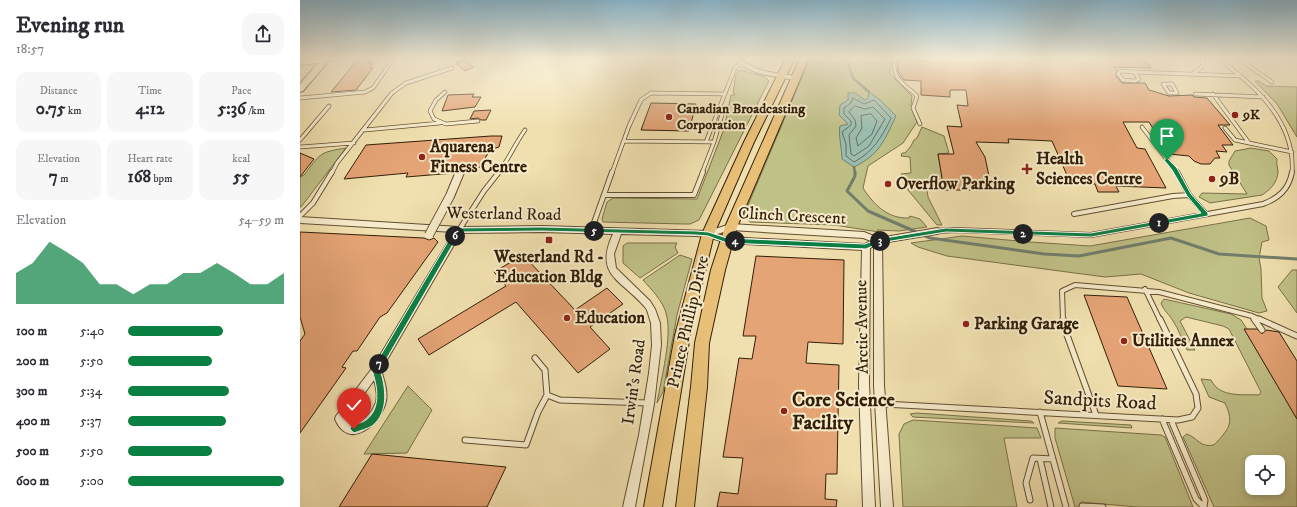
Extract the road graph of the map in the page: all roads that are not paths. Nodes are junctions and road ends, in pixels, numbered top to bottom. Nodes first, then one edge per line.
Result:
1 (377, 82) edge
2 (410, 82) edge
3 (730, 82) edge
4 (780, 82) edge
5 (793, 82) edge
6 (900, 82) edge
7 (1248, 82) edge
8 (1170, 84) joint
9 (445, 92) dead end
10 (725, 94) junction
11 (1195, 94) dead end
12 (1213, 94) junction
13 (1263, 97) junction
14 (300, 98) edge
15 (329, 106) dead end
16 (720, 109) junction
17 (478, 121) dead end
18 (440, 123) junction
19 (920, 124) dead end
20 (1142, 127) dead end
21 (1225, 128) dead end
22 (365, 130) junction
23 (525, 130) dead end
24 (300, 140) edge
25 (624, 140) junction
26 (706, 142) junction
27 (714, 142) junction
28 (354, 143) junction
29 (1249, 143) junction
30 (300, 147) edge
31 (1292, 152) junction
32 (1292, 170) junction
33 (1297, 171) edge
34 (460, 172) dead end
35 (604, 194) junction
36 (1189, 195) junction
37 (1074, 214) dead end
38 (1206, 214) junction
39 (300, 216) edge
40 (300, 220) edge
41 (459, 230) junction
42 (591, 231) junction
43 (618, 231) junction
44 (937, 231) joint
45 (708, 234) junction
46 (729, 234) junction
47 (429, 235) dead end
48 (878, 241) junction
49 (866, 247) junction
50 (1144, 289) junction
51 (1252, 316) junction
52 (1262, 330) dead end
53 (1297, 336) edge
54 (535, 358) dead end
55 (376, 370) junction
56 (547, 395) junction
57 (649, 403) junction
58 (865, 403) junction
59 (882, 404) junction
60 (1040, 412) junction
61 (1096, 416) junction
62 (1162, 420) junction
63 (1170, 420) junction
64 (465, 440) dead end
65 (1040, 458) junction
66 (1053, 460) junction
67 (1030, 500) dead end
68 (1082, 506) dead end
69 (630, 507) edge
70 (653, 507) edge
71 (685, 507) edge
72 (869, 507) edge
73 (887, 507) edge
74 (1050, 507) edge
75 (1066, 507) edge
76 (1103, 507) edge
77 (1204, 507) edge

1 - 14 lane
2 - 22 lane
3 - 10 lane
4 - 45 main road, Prince Phillip Drive
5 - 46 main road, Prince Phillip Drive
6 - 19 lane
7 - 13 lane, Clinch Crescent
8 - 8 lane
9 - 18 lane
10 - 16 lane
10 - 25 lane
11 - 12 lane
12 - 13 lane
12 - 29 lane
13 - 31 lane, Clinch Crescent
15 - 24 lane
16 - 26 lane
16 - 27 lane
17 - 18 lane
18 - 22 lane
20 - 36 lane
21 - 29 lane
22 - 28 lane
23 - 41 lane
25 - 26 lane
25 - 35 lane
26 - 27 lane
27 - 35 lane
28 - 30 lane
28 - 39 lane
29 - 31 lane
31 - 32 lane, Clinch Crescent
32 - 33 lane
32 - 38 lane, Clinch Crescent
34 - 47 street, bridge
35 - 42 lane
36 - 37 lane
36 - 38 lane
38 - 44 lane, Clinch Crescent
40 - 41 street, Westerland Road
41 - 42 street, Westerland Road
41 - 55 street
42 - 43 street, Westerland Road
43 - 45 street, Westerland Road
43 - 57 street, Irwin's Road
44 - 48 street, Clinch Crescent
45 - 46 street, Clinch Crescent
45 - 46 street, Clinch Crescent
45 - 70 main road, Prince Phillip Drive
46 - 48 street, Clinch Crescent
46 - 49 street, Clinch Crescent
46 - 71 main road, Prince Phillip Drive
48 - 49 street, Clinch Crescent
48 - 59 street, Arctic Avenue
49 - 58 street, Arctic Avenue
50 - 51 lane
50 - 61 lane
50 - 63 lane, Sandpits Road
51 - 52 lane
51 - 53 lane
54 - 56 lane
55 - 55 street
56 - 57 lane
56 - 64 lane
57 - 69 street, Irwin's Road
58 - 59 lane, Sandpits Road
58 - 72 street, Arctic Avenue
59 - 60 lane, Sandpits Road
59 - 73 street, Arctic Avenue
60 - 61 lane, Sandpits Road
60 - 66 lane
61 - 62 lane, Sandpits Road
62 - 63 lane, Sandpits Road
62 - 77 lane
63 - 77 lane
65 - 66 lane
65 - 67 lane
65 - 74 lane
66 - 75 lane
68 - 76 lane

